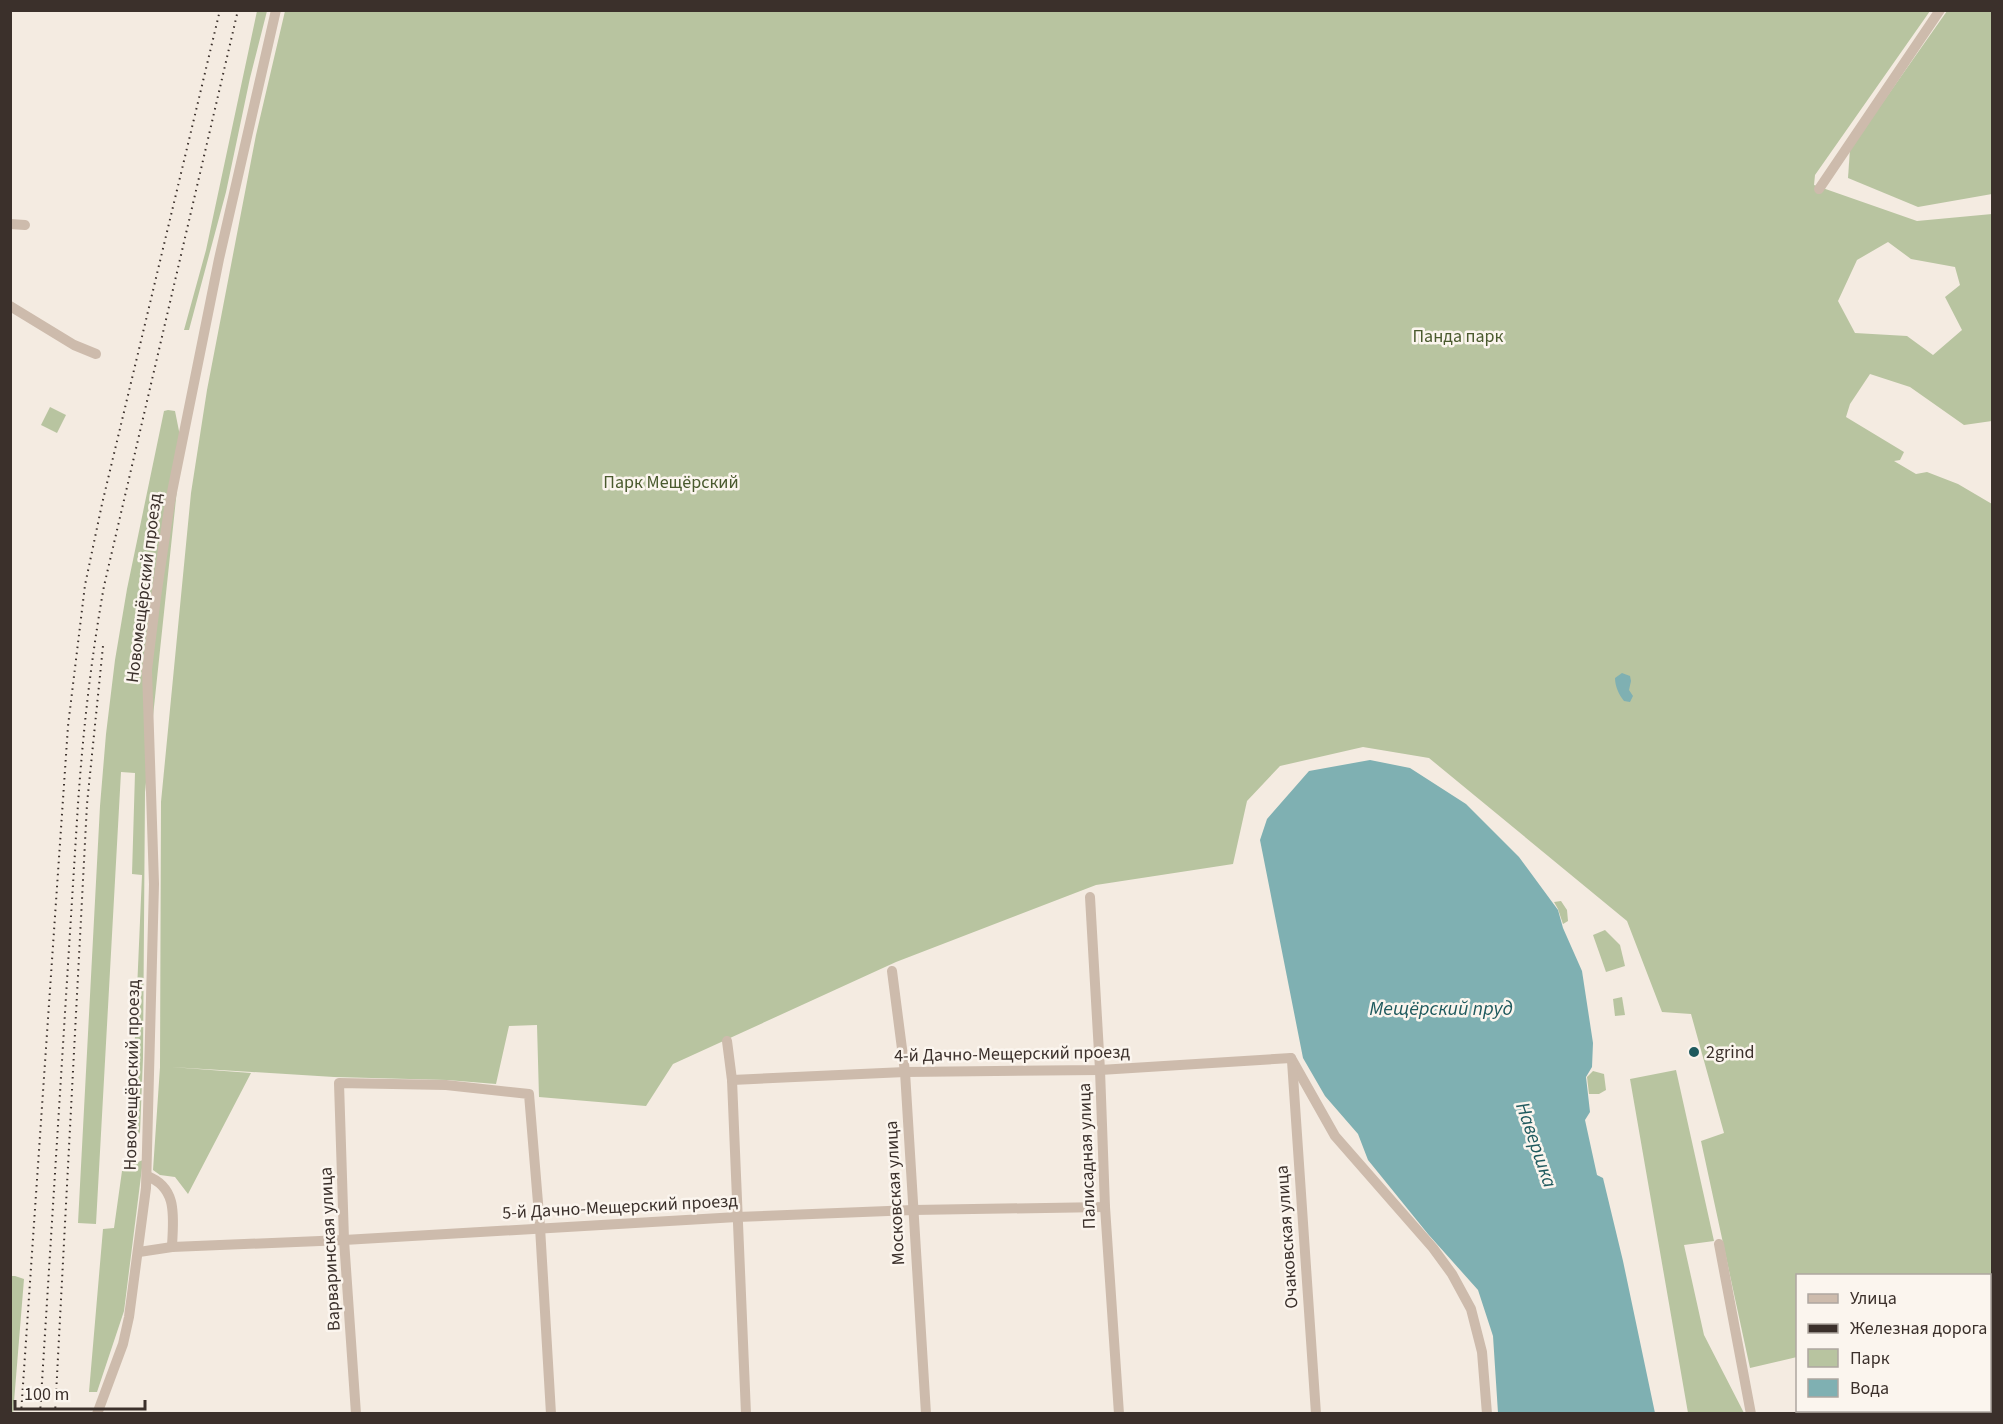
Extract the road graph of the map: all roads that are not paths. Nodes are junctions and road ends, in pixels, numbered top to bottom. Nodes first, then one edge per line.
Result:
1 (276, 10) edge
2 (1940, 10) edge
3 (1819, 189) dead end
4 (10, 224) edge
5 (25, 225) dead end
6 (10, 306) edge
7 (96, 354) dead end
8 (1090, 897) dead end
9 (892, 971) dead end
10 (728, 1041) dead end
11 (1292, 1058) junction
12 (1100, 1070) junction
13 (905, 1072) junction
14 (732, 1080) junction
15 (147, 1176) junction
16 (1104, 1207) junction
17 (913, 1210) junction
18 (737, 1217) junction
19 (540, 1227) junction
20 (344, 1240) junction
21 (1719, 1244) dead end
22 (172, 1247) junction
23 (139, 1252) junction
24 (97, 1413) edge
25 (356, 1413) edge
26 (551, 1413) edge
27 (746, 1413) edge
28 (926, 1413) edge
29 (1119, 1413) edge
30 (1316, 1413) edge
31 (1487, 1413) edge
32 (1751, 1413) edge

1 - 15 street, Новомещёрский проезд
2 - 3 street
4 - 5 street
6 - 7 street
8 - 12 street, Палисадная улица
9 - 13 street, Московская улица
10 - 14 street
11 - 12 street, 4-й Дачно-Мещерский проезд
11 - 30 street, Очаковская улица
11 - 31 street
12 - 13 street, 4-й Дачно-Мещерский проезд
12 - 16 street, Палисадная улица
13 - 14 street, 4-й Дачно-Мещерский проезд
13 - 17 street, Московская улица
14 - 18 street
15 - 22 street
15 - 23 street, Новомещёрский проезд
16 - 17 street, 5-й Дачно-Мещерский проезд
16 - 29 street, Палисадная улица
17 - 18 street, 5-й Дачно-Мещерский проезд
17 - 28 street, Московская улица
18 - 19 street, 5-й Дачно-Мещерский проезд
18 - 27 street
19 - 20 street, 5-й Дачно-Мещерский проезд
19 - 20 street, Варваринская улица
19 - 26 street
20 - 22 street, 5-й Дачно-Мещерский проезд
20 - 25 street, Варваринская улица
21 - 32 street
22 - 23 street, 5-й Дачно-Мещерский проезд
23 - 24 street, Новомещёрский проезд

